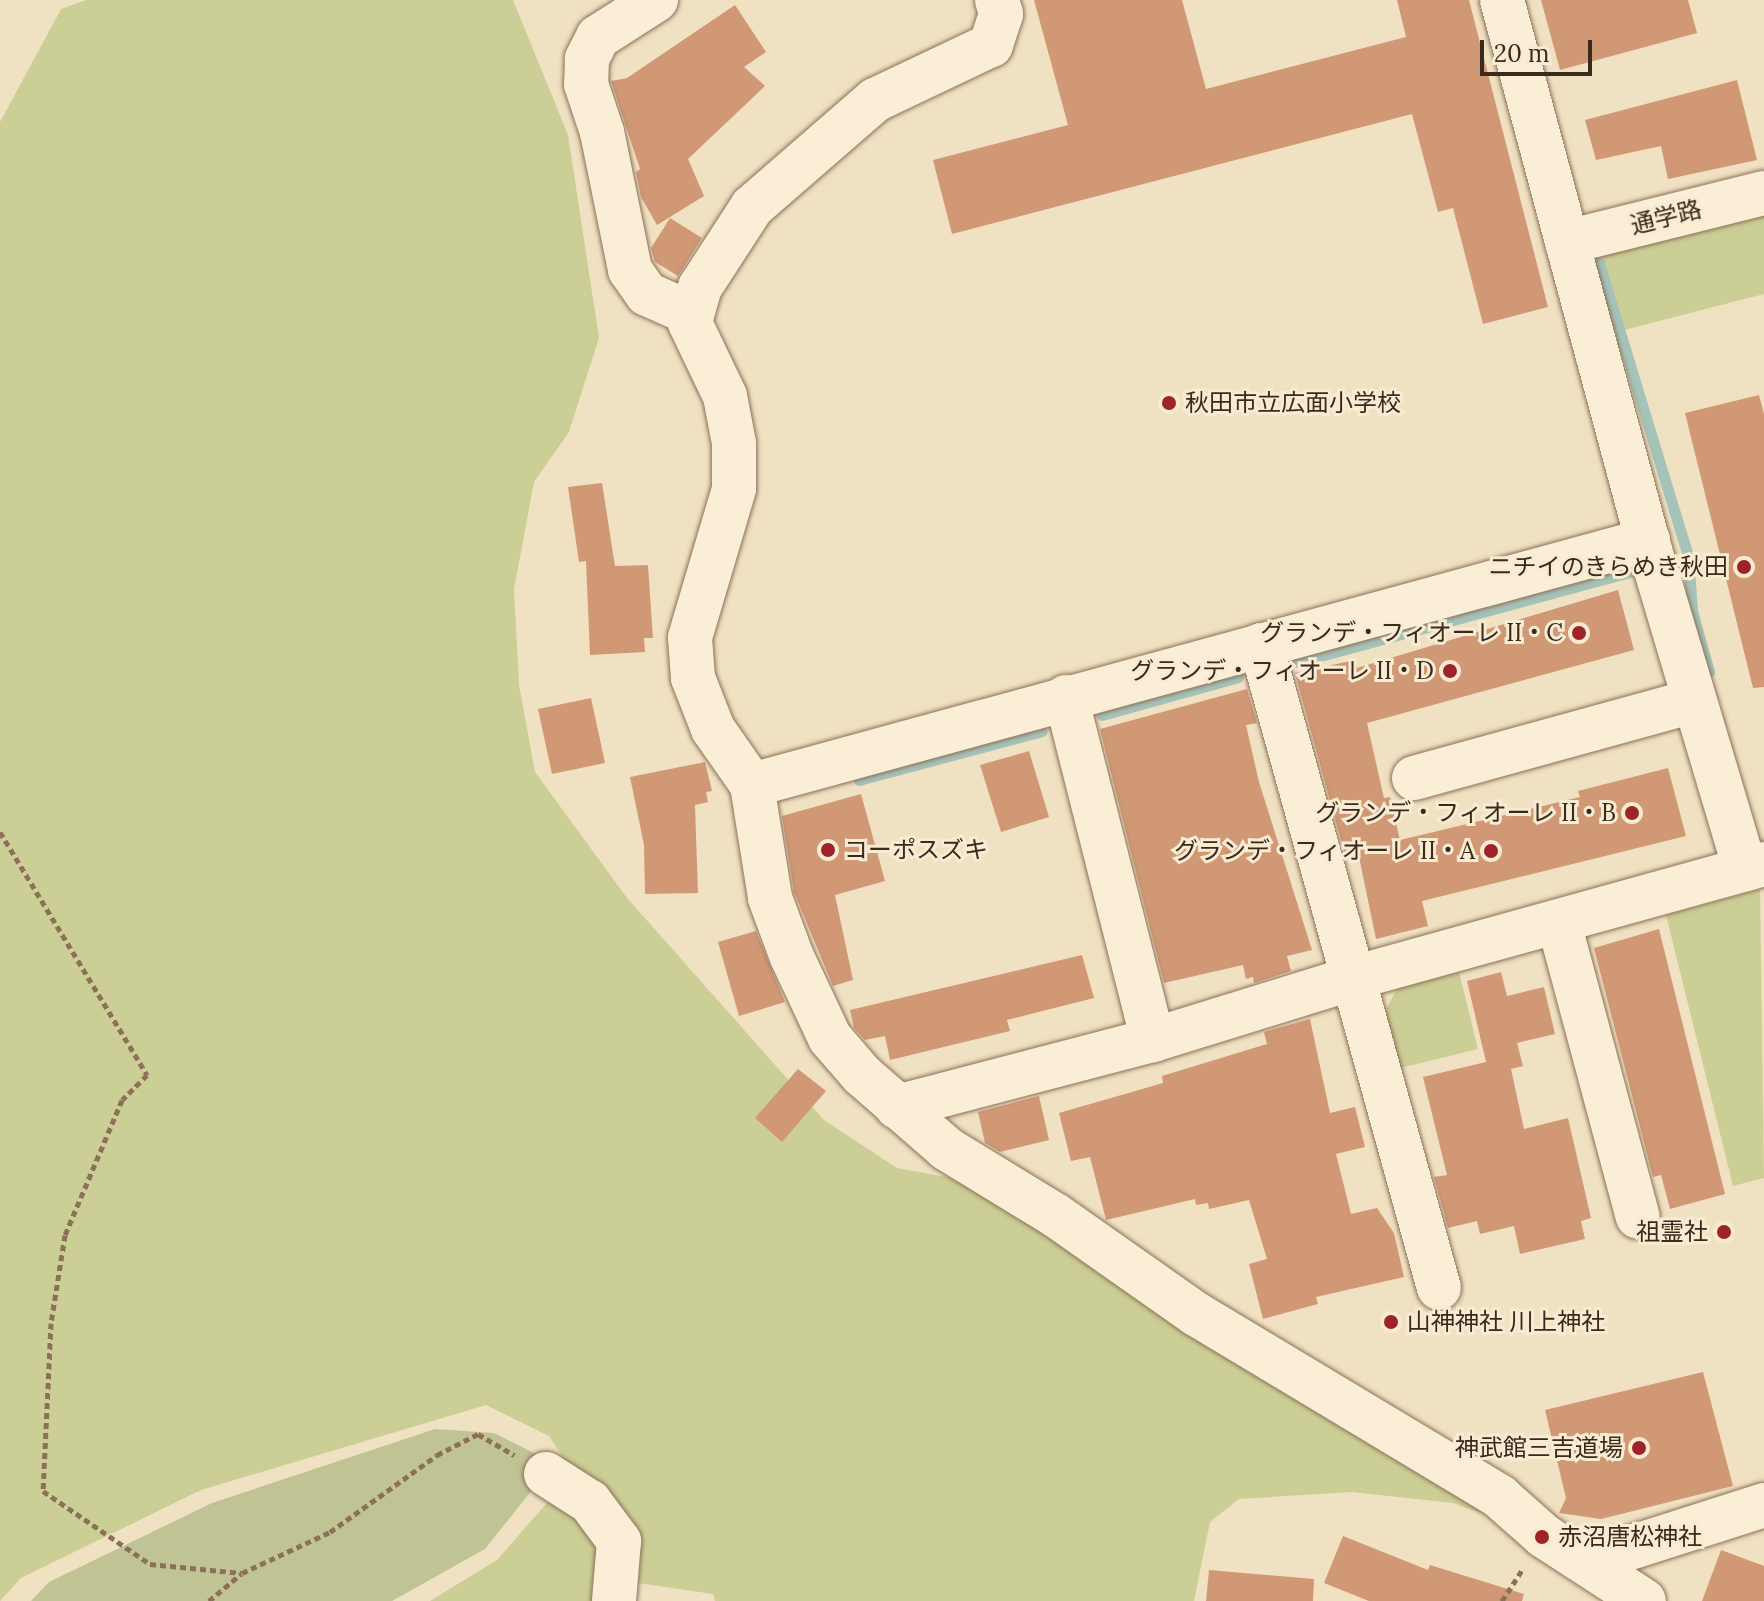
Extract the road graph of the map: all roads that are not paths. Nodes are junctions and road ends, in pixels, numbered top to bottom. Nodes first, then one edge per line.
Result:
1 (656, 0) edge
2 (997, 0) edge
3 (1502, 0) edge
4 (1764, 193) edge
5 (1567, 242) junction
6 (692, 314) junction
7 (1652, 556) junction
8 (1261, 645) junction
9 (1066, 697) junction
10 (1693, 701) junction
11 (1414, 778) dead end
12 (752, 785) junction
13 (1754, 867) edge
14 (1559, 923) junction
15 (1353, 978) junction
16 (1153, 1040) junction
17 (897, 1107) junction
18 (1638, 1217) dead end
19 (1439, 1288) dead end
20 (546, 1474) road end
21 (1764, 1505) edge
22 (1589, 1561) junction
23 (614, 1601) edge
24 (1644, 1601) edge

1 - 6 street
2 - 6 street
3 - 5 street
4 - 5 street, 通学路
5 - 7 street
6 - 12 street
7 - 8 street
7 - 10 street
8 - 9 street
8 - 15 street
9 - 12 street
9 - 16 street
10 - 11 street
10 - 13 street
12 - 17 street
13 - 14 street
14 - 15 street
14 - 18 street
15 - 16 street
15 - 19 street
16 - 17 street
17 - 22 street
20 - 23 street
21 - 22 street
22 - 24 street

